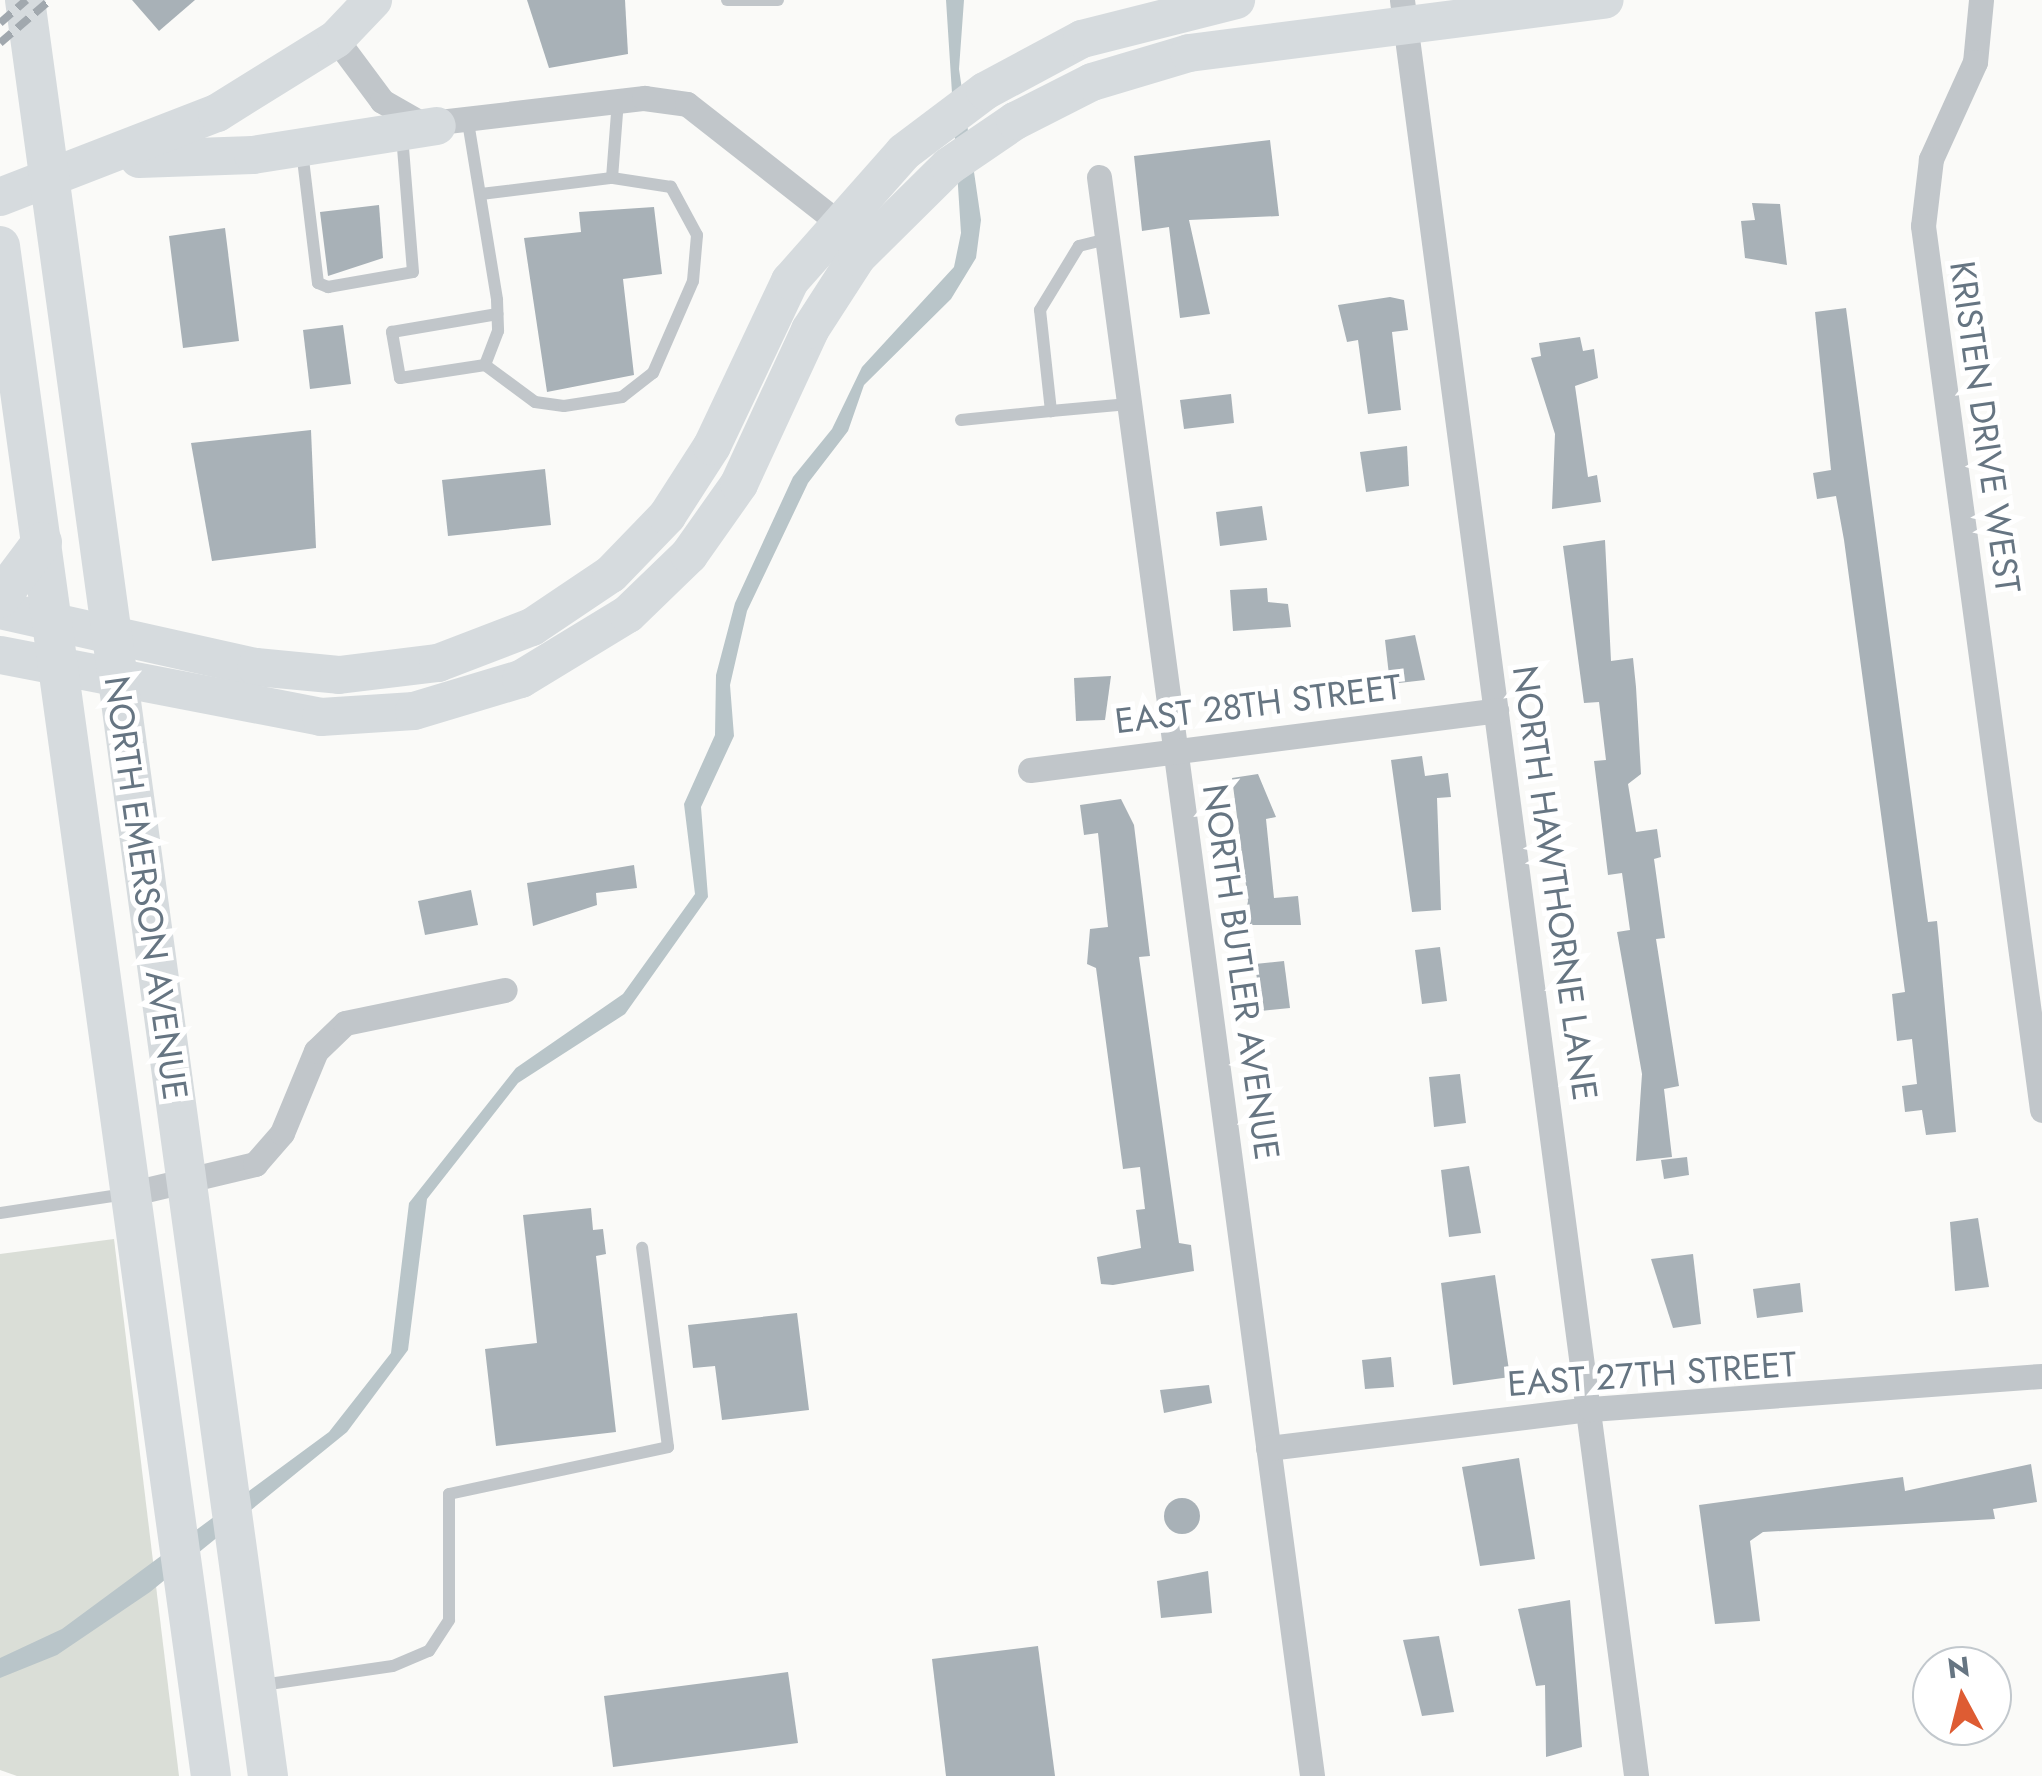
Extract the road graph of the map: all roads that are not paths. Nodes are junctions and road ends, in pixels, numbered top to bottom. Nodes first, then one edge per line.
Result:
1 (25, 0) edge
2 (373, 0) edge
3 (727, 0) edge
4 (778, 0) edge
5 (1236, 0) edge
6 (1605, 0) edge
7 (1981, 0) edge
8 (1403, 12) edge
9 (336, 38) junction
10 (618, 100) junction
11 (436, 128) junction
12 (302, 149) junction
13 (101, 160) junction
14 (1099, 177) dead end
15 (612, 178) junction
16 (480, 194) junction
17 (0, 197) edge
18 (836, 220) junction
19 (1107, 239) junction
20 (0, 246) edge
21 (866, 247) junction
22 (498, 314) junction
23 (485, 365) junction
24 (1129, 404) junction
25 (1051, 411) junction
26 (961, 420) dead end
27 (42, 542) junction
28 (0, 598) edge
29 (0, 610) edge
30 (52, 622) junction
31 (112, 636) junction
32 (0, 655) edge
33 (58, 668) junction
34 (118, 680) junction
35 (1496, 710) junction
36 (1175, 747) junction
37 (1030, 770) dead end
38 (505, 990) dead end
39 (2042, 1110) edge
40 (187, 1184) junction
41 (129, 1194) junction
42 (0, 1212) edge
43 (642, 1248) dead end
44 (2042, 1376) edge
45 (1591, 1409) junction
46 (1268, 1448) junction
47 (255, 1686) junction
48 (210, 1776) edge
49 (268, 1776) edge
50 (1312, 1776) edge
51 (1636, 1776) edge

1 - 31 main road, NORTH EMERSON AVENUE
2 - 9 main road
3 - 4 lane
5 - 18 main road
6 - 8 main road
7 - 39 street, KRISTEN DRIVE WEST
8 - 21 main road
8 - 35 street, NORTH HAWTHORNE LANE
9 - 11 street
9 - 13 main road
10 - 11 street
10 - 15 lane
10 - 18 street
11 - 12 main road
11 - 12 lane
11 - 16 lane
12 - 13 main road
13 - 17 main road
14 - 19 street, NORTH BUTLER AVENUE
15 - 16 lane
15 - 23 lane
16 - 22 lane
18 - 21 street
18 - 31 main road
19 - 24 street, NORTH BUTLER AVENUE
19 - 25 lane
20 - 27 main road, NORTH EMERSON AVENUE
21 - 34 main road
22 - 23 lane
22 - 23 lane
24 - 25 lane
24 - 36 street, NORTH BUTLER AVENUE
25 - 26 lane
27 - 28 main road
27 - 30 main road, NORTH EMERSON AVENUE
29 - 30 main road
30 - 31 main road
30 - 33 main road, NORTH EMERSON AVENUE
31 - 34 main road, NORTH EMERSON AVENUE
32 - 33 main road
33 - 34 main road
33 - 41 main road, NORTH EMERSON AVENUE
34 - 40 main road, NORTH EMERSON AVENUE
35 - 36 street, EAST 28TH STREET
35 - 45 street, NORTH HAWTHORNE LANE
36 - 37 street, EAST 28TH STREET
36 - 46 street, NORTH BUTLER AVENUE
38 - 40 street
40 - 41 street
40 - 47 main road, NORTH EMERSON AVENUE
41 - 42 lane
41 - 48 main road, NORTH EMERSON AVENUE
43 - 47 lane
44 - 45 street, EAST 27TH STREET
45 - 46 street, EAST 27TH STREET
45 - 51 street, NORTH HAWTHORNE LANE
46 - 50 street, NORTH BUTLER AVENUE
47 - 49 main road, NORTH EMERSON AVENUE

